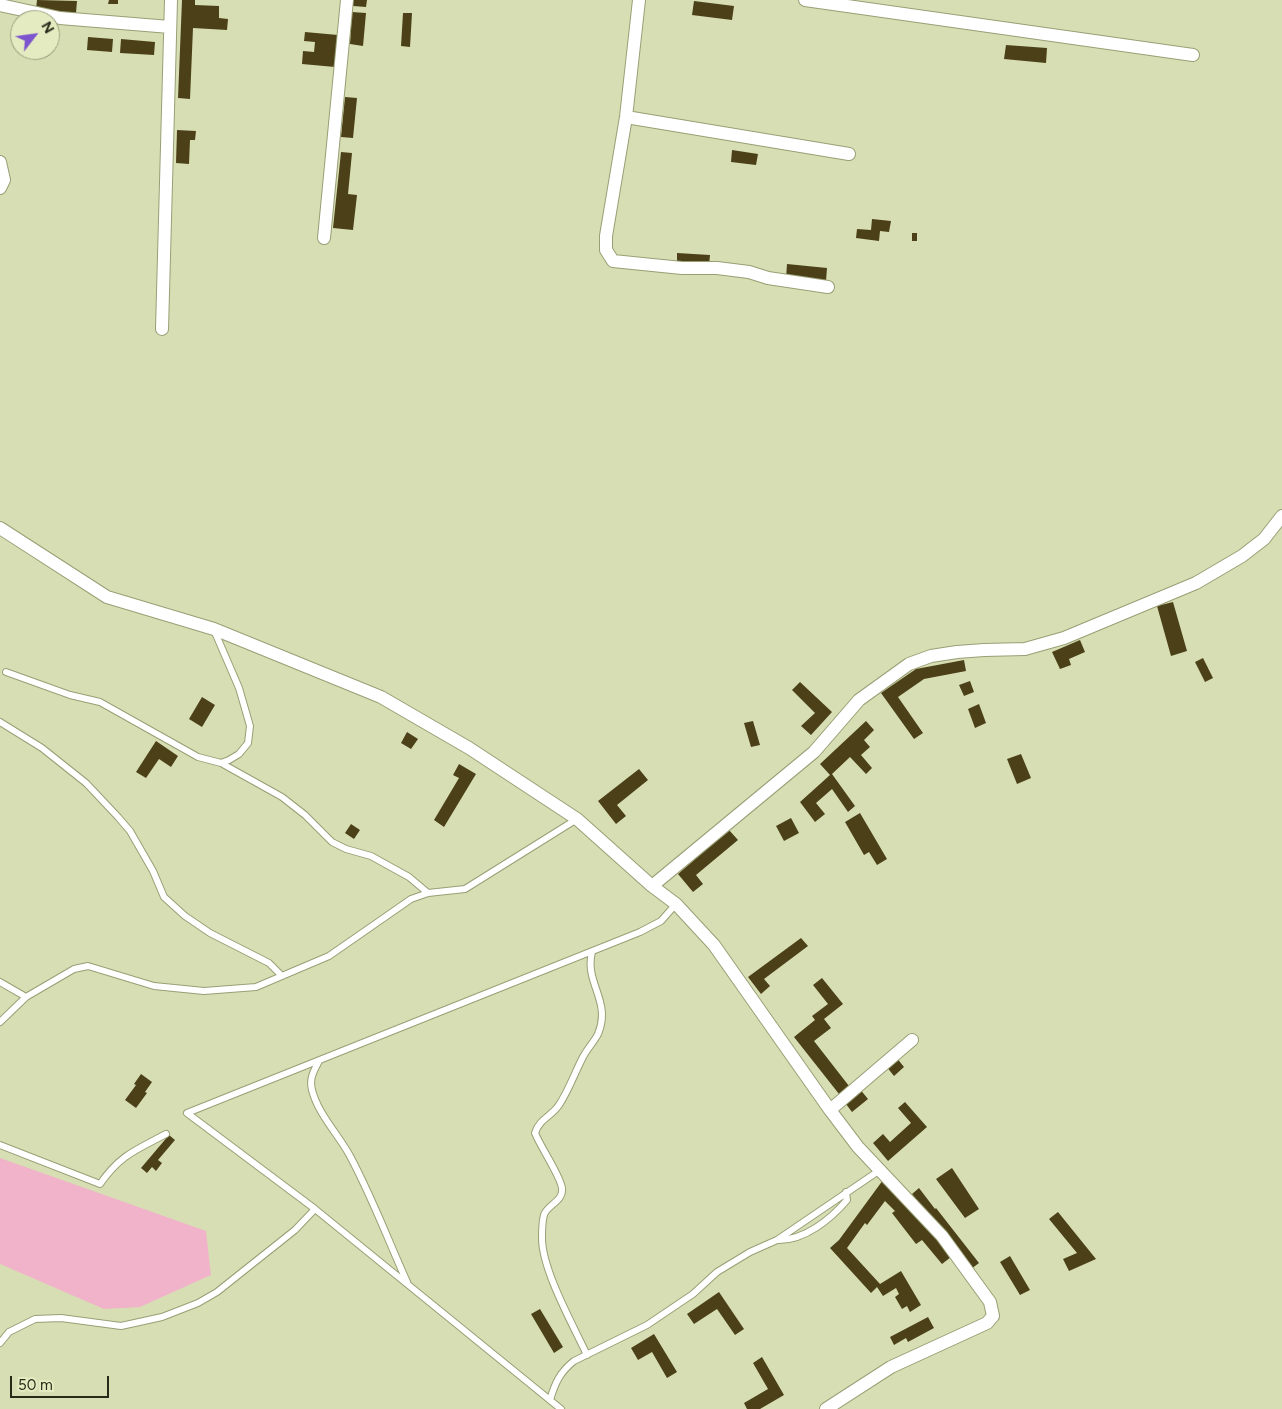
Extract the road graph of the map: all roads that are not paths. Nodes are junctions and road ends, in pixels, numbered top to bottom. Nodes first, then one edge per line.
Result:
1 (171, 0) edge
2 (347, 0) edge
3 (640, 0) edge
4 (805, 0) edge
5 (0, 5) edge
6 (170, 28) junction
7 (1193, 55) dead end
8 (626, 117) junction
9 (849, 154) dead end
10 (0, 162) edge
11 (0, 188) edge
12 (324, 238) dead end
13 (828, 288) dead end
14 (162, 329) dead end
15 (1282, 516) edge
16 (0, 528) edge
17 (214, 629) junction
18 (6, 672) dead end
19 (0, 722) edge
20 (221, 763) junction
21 (577, 819) junction
22 (652, 886) junction
23 (428, 893) junction
24 (676, 904) junction
25 (592, 952) junction
26 (282, 976) junction
27 (0, 982) edge
28 (26, 997) junction
29 (0, 1022) edge
30 (912, 1040) dead end
31 (319, 1061) junction
32 (830, 1110) junction
33 (166, 1134) dead end
34 (0, 1145) edge
35 (880, 1170) junction
36 (846, 1192) junction
37 (315, 1210) junction
38 (777, 1240) junction
39 (407, 1284) junction
40 (0, 1343) edge
41 (587, 1355) junction
42 (550, 1400) junction
43 (561, 1409) edge
44 (826, 1409) edge

1 - 6 street
2 - 12 street
3 - 8 street
4 - 7 street
5 - 6 street
6 - 14 street
8 - 9 street
8 - 13 street
10 - 11 street
15 - 22 street
16 - 17 street
17 - 20 lane
17 - 21 street
18 - 20 lane
19 - 26 lane
20 - 23 lane
21 - 22 street
21 - 23 lane
22 - 24 street
23 - 26 lane
24 - 25 lane
24 - 32 street
25 - 31 lane
25 - 41 lane
26 - 28 lane
27 - 28 lane
28 - 29 lane
30 - 32 street
31 - 37 lane
31 - 39 lane
32 - 35 street
33 - 34 lane
35 - 36 lane
35 - 44 street
36 - 38 lane
36 - 38 lane
37 - 39 lane
37 - 40 lane
38 - 41 lane
39 - 42 lane
41 - 42 lane
42 - 43 lane

